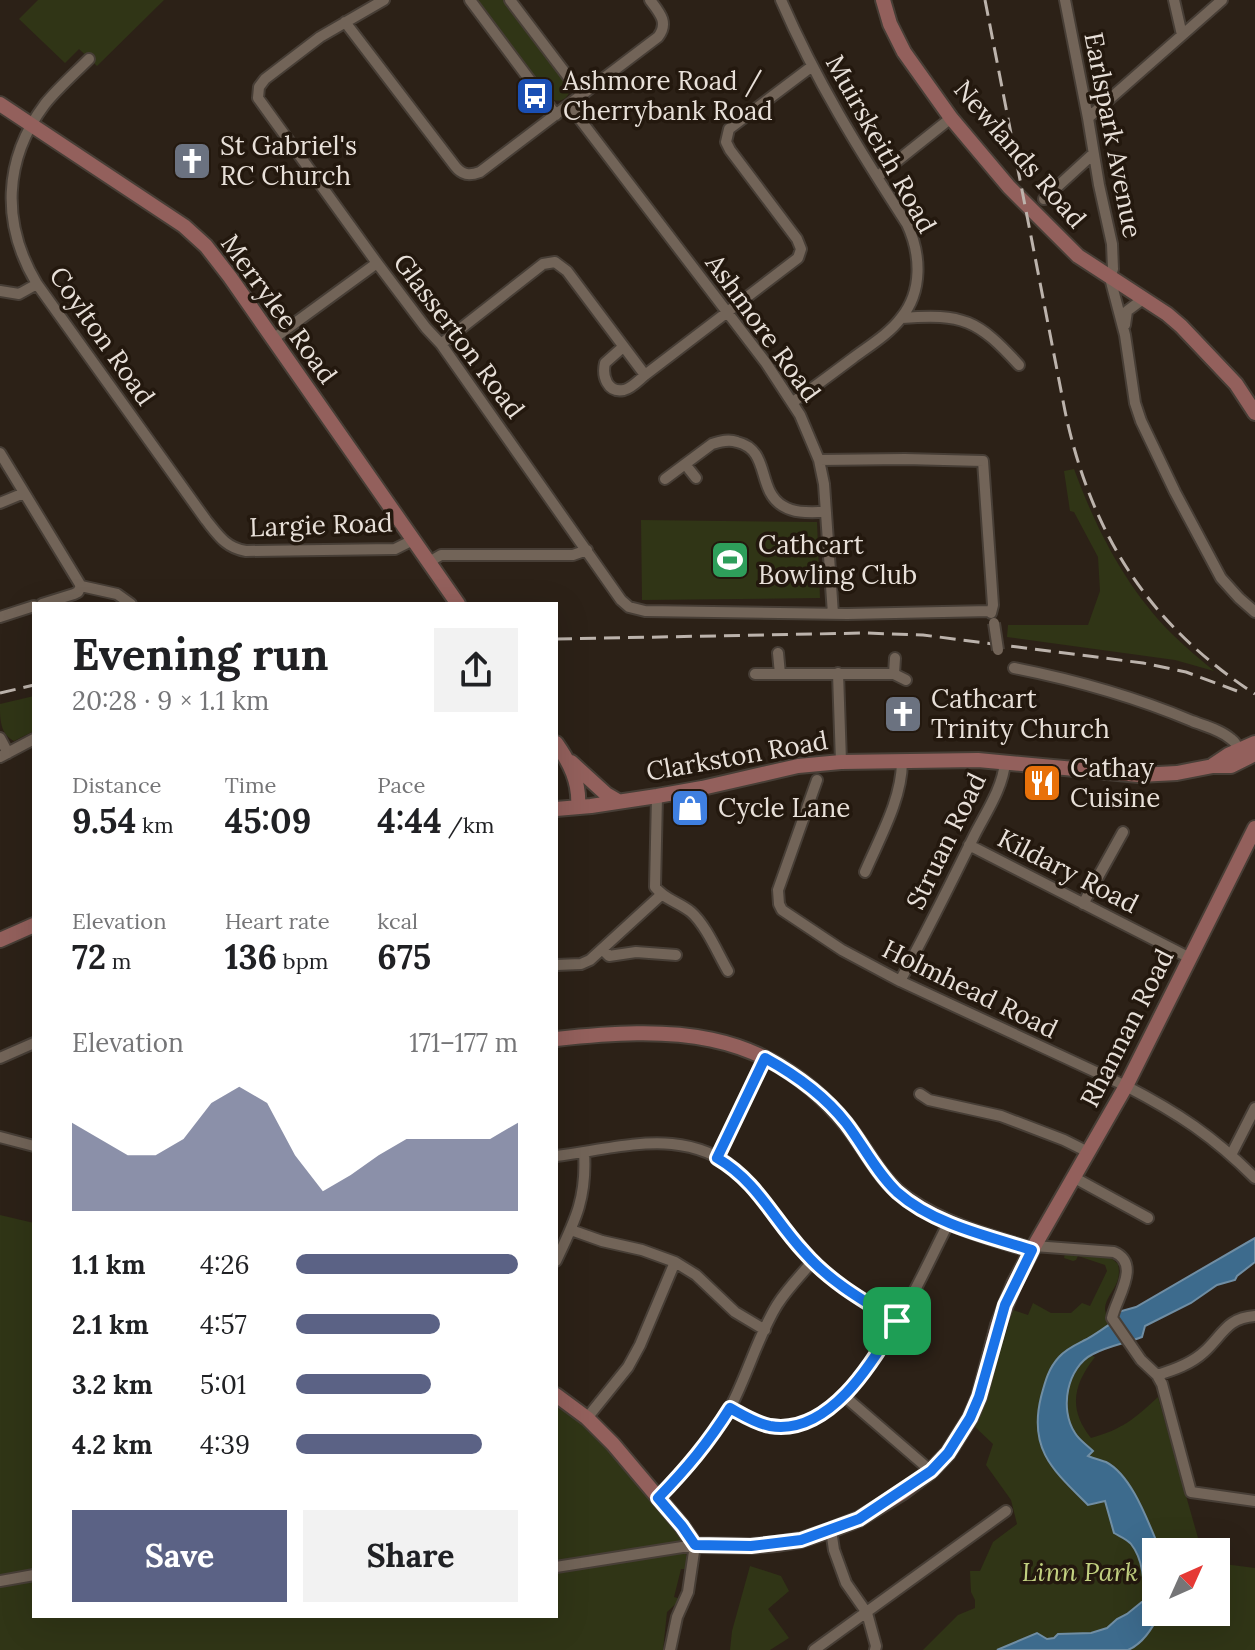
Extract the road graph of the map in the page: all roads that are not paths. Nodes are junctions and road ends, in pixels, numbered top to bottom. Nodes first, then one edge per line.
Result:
1 (384, 0) edge
2 (470, 0) edge
3 (510, 0) edge
4 (650, 0) edge
5 (781, 0) edge
6 (883, 0) edge
7 (1065, 0) edge
8 (1174, 0) edge
9 (1222, 0) edge
10 (345, 22) junction
11 (1182, 35) junction
12 (89, 59) dead end
13 (811, 67) junction
14 (582, 95) junction
15 (0, 104) edge
16 (569, 105) junction
17 (556, 115) junction
18 (951, 118) junction
19 (1088, 118) junction
20 (31, 125) junction
21 (1093, 154) junction
22 (877, 177) junction
23 (1044, 199) dead end
24 (377, 263) junction
25 (1110, 278) junction
26 (37, 284) junction
27 (0, 291) edge
28 (1143, 299) junction
29 (727, 313) junction
30 (902, 318) junction
31 (1125, 335) junction
32 (273, 339) junction
33 (441, 344) junction
34 (623, 347) junction
35 (1019, 365) dead end
36 (645, 375) junction
37 (793, 402) junction
38 (1255, 413) edge
39 (0, 453) edge
40 (819, 460) junction
41 (685, 464) junction
42 (696, 478) dead end
43 (665, 479) dead end
44 (24, 493) junction
45 (0, 503) edge
46 (826, 512) junction
47 (413, 540) junction
48 (231, 547) joint
49 (587, 550) junction
50 (429, 562) junction
51 (81, 586) junction
52 (48, 602) edge
53 (128, 602) edge
54 (457, 602) edge
55 (32, 607) edge
56 (991, 611) junction
57 (1255, 612) edge
58 (833, 614) junction
59 (0, 617) edge
60 (998, 650) dead end
61 (778, 653) dead end
62 (895, 658) dead end
63 (1014, 668) dead end
64 (838, 673) junction
65 (755, 674) dead end
66 (780, 674) junction
67 (894, 674) junction
68 (906, 680) dead end
69 (0, 738) edge
70 (32, 740) edge
71 (1255, 743) edge
72 (558, 746) edge
73 (1238, 750) junction
74 (1255, 754) edge
75 (4, 755) edge
76 (902, 761) junction
77 (841, 762) junction
78 (1005, 762) junction
79 (572, 763) junction
80 (1213, 766) junction
81 (817, 780) dead end
82 (657, 796) junction
83 (618, 801) junction
84 (584, 806) junction
85 (558, 809) edge
86 (1255, 828) edge
87 (1123, 832) dead end
88 (969, 845) junction
89 (865, 872) dead end
90 (661, 895) junction
91 (1083, 904) junction
92 (32, 926) edge
93 (0, 940) edge
94 (603, 950) junction
95 (676, 955) dead end
96 (1190, 958) junction
97 (558, 965) edge
98 (728, 971) dead end
99 (900, 981) junction
100 (558, 1039) edge
101 (32, 1044) edge
102 (0, 1058) edge
103 (765, 1058) junction
104 (1126, 1086) junction
105 (920, 1094) dead end
106 (1255, 1108) edge
107 (0, 1137) edge
108 (32, 1145) edge
109 (584, 1152) junction
110 (1088, 1152) junction
111 (1231, 1155) junction
112 (558, 1156) edge
113 (717, 1158) junction
114 (1073, 1177) junction
115 (1255, 1178) edge
116 (1148, 1218) dead end
117 (949, 1222) junction
118 (571, 1230) junction
119 (1033, 1248) junction
120 (558, 1257) edge
121 (675, 1262) junction
122 (812, 1262) junction
123 (1255, 1316) edge
124 (897, 1321) junction
125 (765, 1330) junction
126 (1157, 1375) junction
127 (843, 1395) junction
128 (558, 1396) edge
129 (730, 1408) junction
130 (587, 1418) junction
131 (931, 1471) junction
132 (658, 1498) junction
133 (1255, 1501) edge
134 (1006, 1511) dead end
135 (831, 1530) junction
136 (695, 1545) junction
137 (558, 1567) edge
138 (32, 1575) edge
139 (0, 1581) edge
140 (867, 1613) junction
141 (670, 1650) edge
142 (814, 1650) edge
143 (875, 1650) edge

1 - 10 street
2 - 17 street
3 - 14 street
4 - 14 street
5 - 13 street, Muirskeith Road
6 - 18 street, Newlands Road
7 - 19 street, Earlspark Avenue
8 - 11 street
9 - 11 street
10 - 17 street
10 - 24 street, Glasserton Road
11 - 19 street
12 - 20 street, Coylton Road
13 - 22 street, Muirskeith Road
13 - 29 street
14 - 16 street
15 - 20 street, Merrylee Road
16 - 17 street
16 - 29 street, Ashmore Road
18 - 22 street
18 - 25 street, Newlands Road
19 - 21 street, Earlspark Avenue
20 - 26 street, Coylton Road
20 - 32 street, Merrylee Road
21 - 23 street
21 - 25 street, Earlspark Avenue
22 - 30 street, Muirskeith Road
24 - 32 street
24 - 33 street, Glasserton Road
25 - 28 street, Newlands Road
25 - 31 street, Earlspark Avenue
26 - 27 street
26 - 48 street, Coylton Road
28 - 31 street
28 - 38 street, Newlands Road
29 - 36 street
29 - 37 street, Ashmore Road
30 - 35 street
30 - 37 street, Muirskeith Road
31 - 57 street, Earlspark Avenue
32 - 47 street, Merrylee Road
33 - 34 street
33 - 49 street, Glasserton Road
34 - 36 street
34 - 36 street
37 - 40 street, Ashmore Road
39 - 44 street
40 - 46 street, Ashmore Road
40 - 56 street
41 - 42 street
41 - 43 street
41 - 46 street
44 - 45 street
44 - 51 street
46 - 58 street, Ashmore Road
47 - 48 street, Largie Road
47 - 50 street, Merrylee Road
49 - 50 street
49 - 58 street, Glasserton Road
50 - 54 street, Merrylee Road
51 - 52 street
51 - 53 street
55 - 59 street
56 - 58 street
56 - 60 street, bridge
61 - 66 street
62 - 67 street
63 - 73 street
64 - 66 street
64 - 67 street
64 - 77 street
65 - 66 street
67 - 68 street
69 - 75 street
70 - 75 street
71 - 73 street, Clarkston Road
72 - 79 street
73 - 80 street, Clarkston Road
74 - 80 street, Clarkston Road
76 - 77 street, Clarkston Road
76 - 78 street, Clarkston Road
76 - 89 street
77 - 82 street, Clarkston Road
78 - 80 street, Clarkston Road
78 - 88 street, Struan Road
79 - 83 street
79 - 84 street
81 - 99 street, Holmhead Road
82 - 83 street, Clarkston Road
82 - 90 street
83 - 84 street, Clarkston Road
84 - 85 street, Clarkston Road
86 - 96 street, Rhannan Road
87 - 91 street
88 - 91 street, Kildary Road
88 - 99 street, Struan Road
90 - 94 street
90 - 98 street
91 - 96 street, Kildary Road
92 - 93 street
94 - 95 street
94 - 97 street
96 - 104 street, Rhannan Road
99 - 104 street, Holmhead Road
100 - 103 street
101 - 102 street
103 - 113 street
103 - 117 street
104 - 110 street, Rhannan Road
104 - 111 street, Holmhead Road
105 - 110 street
106 - 111 street
107 - 108 street
109 - 112 street
109 - 113 street
109 - 118 street
110 - 114 street, Rhannan Road
111 - 115 street, Holmhead Road
113 - 122 street
114 - 116 street
114 - 119 street, Rhannan Road
117 - 119 street
117 - 124 street
118 - 120 street
118 - 121 street
119 - 126 street
119 - 131 street, Rhannan Road
121 - 125 street
121 - 130 street
122 - 124 street
122 - 125 street
123 - 126 street
124 - 127 street
125 - 129 street
126 - 133 street
127 - 129 street
127 - 131 street
128 - 130 street
129 - 132 street
130 - 132 street
131 - 135 street, Rhannan Road
132 - 136 street
134 - 140 street
135 - 136 street, Rhannan Road
135 - 140 street
136 - 137 street
136 - 141 street
138 - 139 street
140 - 142 street
140 - 143 street

